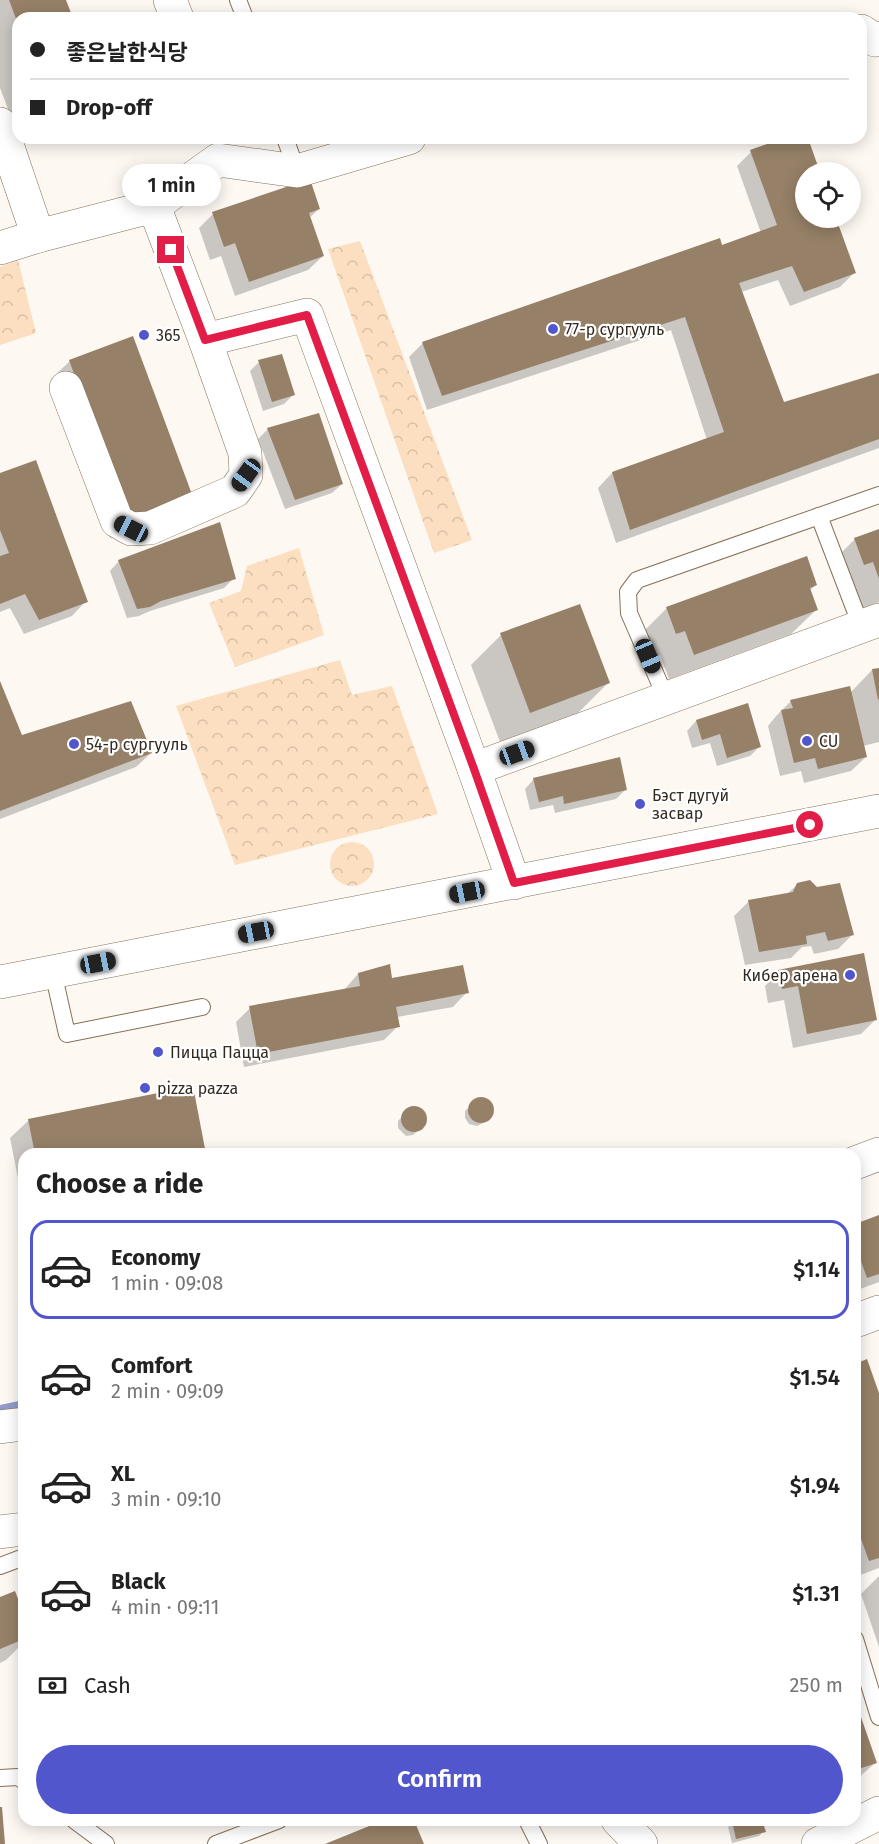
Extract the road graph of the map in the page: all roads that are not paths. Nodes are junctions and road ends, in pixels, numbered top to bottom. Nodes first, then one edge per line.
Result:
1 (0, 122) edge
2 (287, 144) edge
3 (389, 144) edge
4 (216, 149) edge
5 (297, 171) junction
6 (154, 206) junction
7 (38, 236) junction
8 (0, 248) edge
9 (205, 340) junction
10 (66, 388) dead end
11 (879, 495) edge
12 (819, 516) junction
13 (870, 623) edge
14 (666, 699) junction
15 (474, 769) junction
16 (879, 811) edge
17 (514, 883) junction
18 (53, 972) junction
19 (0, 982) edge
20 (202, 1008) dead end
21 (879, 1154) edge
22 (861, 1161) edge
23 (18, 1425) edge
24 (0, 1427) edge
25 (18, 1530) edge
26 (0, 1532) edge
27 (18, 1559) edge
28 (0, 1566) edge
29 (861, 1658) edge
30 (879, 1717) edge
31 (18, 1777) edge
32 (0, 1778) edge
33 (879, 1813) edge
34 (861, 1820) edge
35 (82, 1826) edge
36 (263, 1826) edge
37 (530, 1826) edge
38 (624, 1826) edge
39 (844, 1826) edge
40 (820, 1835) edge
41 (106, 1844) edge
42 (216, 1844) edge
43 (539, 1844) edge
44 (641, 1844) edge

1 - 7 street
2 - 5 lane
3 - 5 street
4 - 5 street
4 - 6 street
6 - 7 street
6 - 9 street
7 - 8 street
9 - 10 street
9 - 15 street
11 - 12 lane
12 - 13 lane
12 - 14 lane
13 - 14 street
14 - 15 street
15 - 17 street
16 - 17 street
17 - 18 street
18 - 19 street
18 - 20 lane
21 - 22 street
23 - 24 street
25 - 26 street
27 - 28 lane
29 - 30 lane
31 - 32 lane
33 - 34 street
35 - 41 lane
36 - 42 lane
37 - 43 lane
38 - 44 street
39 - 40 street

